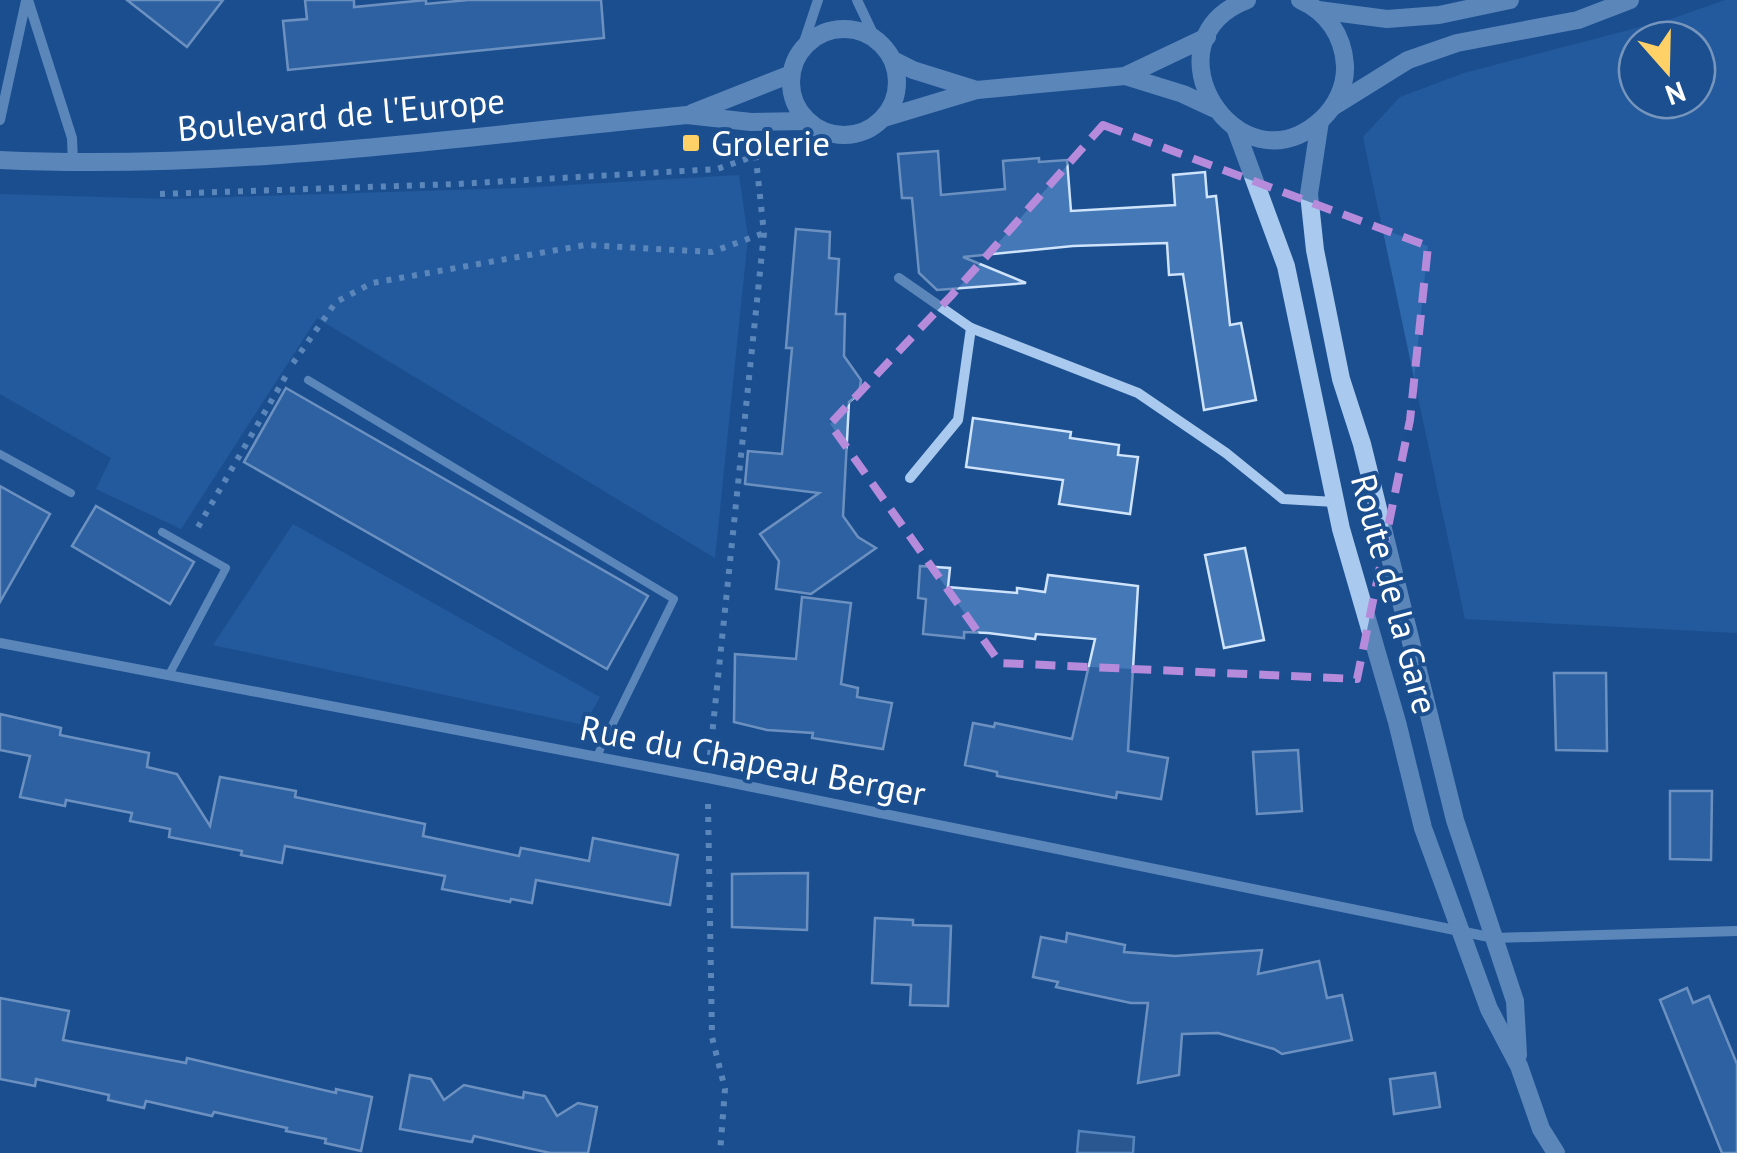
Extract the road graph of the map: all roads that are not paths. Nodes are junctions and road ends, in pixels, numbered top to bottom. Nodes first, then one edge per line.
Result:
1 (28, 0) edge
2 (818, 0) edge
3 (857, 0) edge
4 (1219, 0) edge
5 (1247, 0) edge
6 (1510, 0) edge
7 (1630, 0) edge
8 (1306, 3) edge
9 (1212, 30) junction
10 (875, 38) junction
11 (801, 50) junction
12 (894, 60) junction
13 (791, 74) junction
14 (1125, 76) junction
15 (977, 90) junction
16 (1334, 106) junction
17 (1213, 108) junction
18 (687, 115) junction
19 (884, 118) junction
20 (0, 120) edge
21 (807, 120) junction
22 (1320, 122) junction
23 (1236, 130) junction
24 (0, 160) edge
25 (74, 164) junction
26 (899, 278) dead end
27 (971, 328) junction
28 (308, 380) road end
29 (0, 454) edge
30 (910, 478) dead end
31 (70, 493) dead end
32 (1335, 502) junction
33 (162, 532) dead end
34 (0, 643) edge
35 (170, 673) junction
36 (597, 756) junction
37 (1459, 931) junction
38 (1737, 931) edge
39 (1494, 938) junction
40 (1519, 1066) junction
41 (1556, 1153) edge

1 - 20 street
1 - 25 street
2 - 11 street
3 - 10 street
4 - 9 street
5 - 9 street
6 - 8 street
7 - 16 street
8 - 16 street
9 - 14 street
9 - 17 street
10 - 11 street
10 - 12 street
11 - 13 street
12 - 15 street
12 - 19 street
13 - 18 street, Boulevard de l'Europe
13 - 21 street
14 - 15 street
14 - 17 street
15 - 19 street
16 - 22 street
17 - 23 street
18 - 21 street, Boulevard de l'Europe
18 - 25 street, Boulevard de l'Europe
19 - 21 street
22 - 23 street
22 - 39 street, Route de la Gare
23 - 32 street, Route de la Gare
24 - 25 street, Boulevard de l'Europe
26 - 27 street
27 - 30 street
27 - 32 street
28 - 36 lane
29 - 31 lane
32 - 37 street, Route de la Gare
33 - 35 lane
34 - 35 street, Rue du Chapeau Berger
35 - 36 street, Rue du Chapeau Berger
36 - 37 street, Rue du Chapeau Berger
37 - 39 street, Rue du Chapeau Berger
37 - 40 street, Route de la Gare
38 - 39 street, Rue du Chapeau Berger
39 - 40 street, Route de la Gare
40 - 41 street, Route de la Gare

